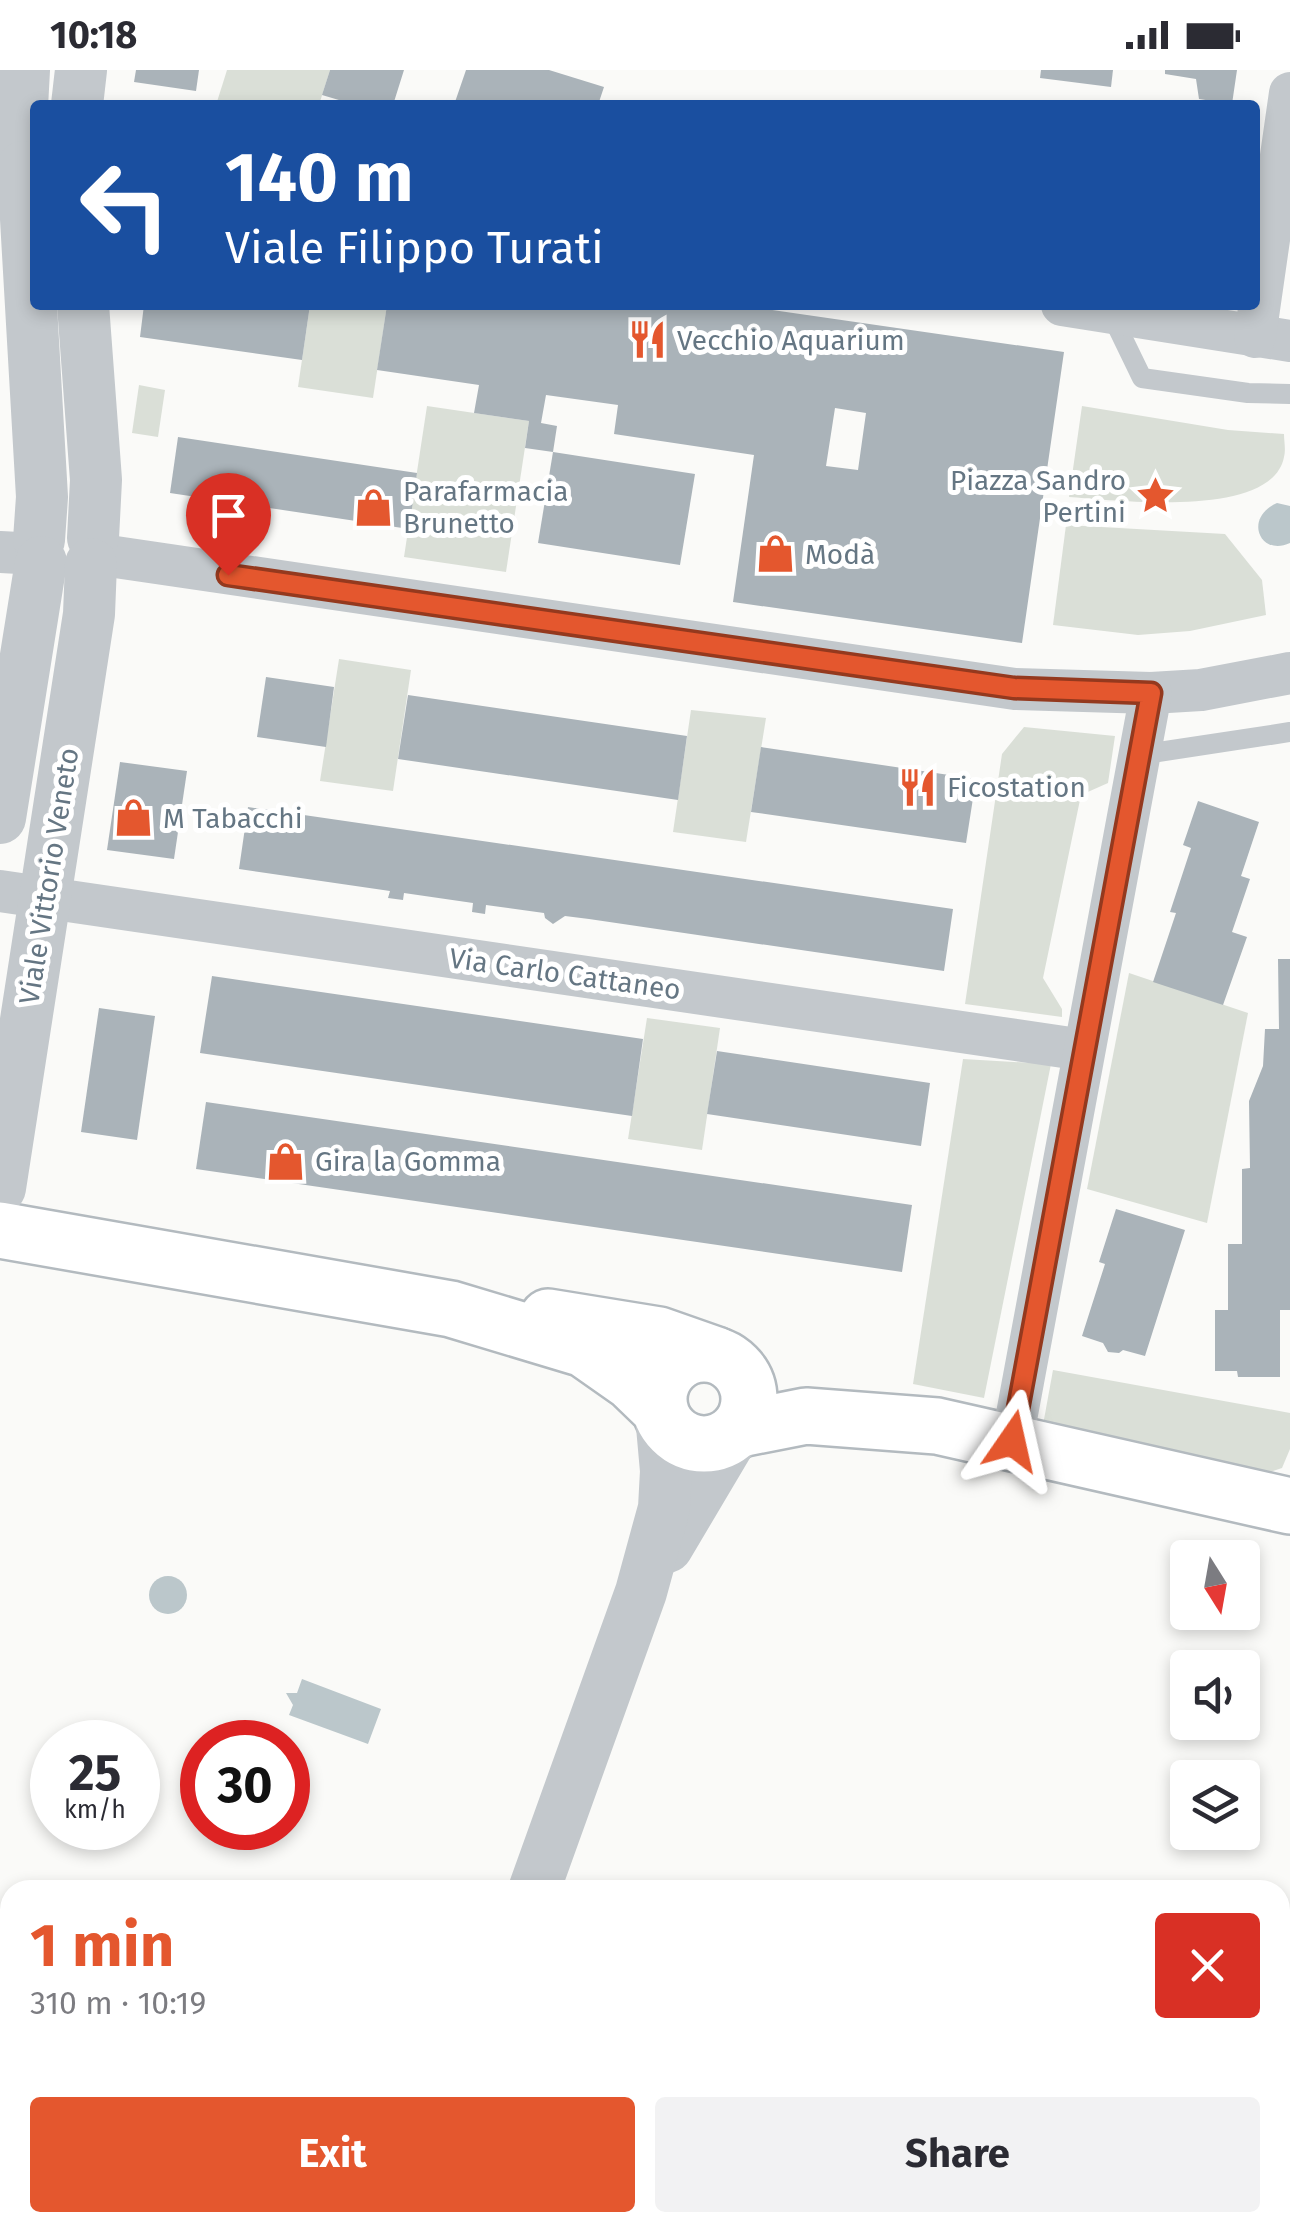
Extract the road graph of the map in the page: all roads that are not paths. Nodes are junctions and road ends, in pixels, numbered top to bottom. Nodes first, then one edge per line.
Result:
1 (24, 70) edge
2 (81, 70) edge
3 (1290, 94) edge
4 (77, 100) edge
5 (22, 150) edge
6 (30, 289) edge
7 (31, 310) edge
8 (83, 310) edge
9 (1096, 310) edge
10 (1110, 312) junction
11 (1272, 339) edge
12 (1290, 394) edge
13 (57, 552) edge
14 (1290, 674) edge
15 (1151, 693) junction
16 (1290, 732) edge
17 (1139, 755) junction
18 (0, 818) edge
19 (23, 894) edge
20 (1084, 1050) junction
21 (0, 1188) edge
22 (0, 1230) edge
23 (451, 1309) junction
24 (729, 1364) junction
25 (660, 1412) junction
26 (937, 1426) junction
27 (737, 1431) junction
28 (1012, 1441) junction
29 (1290, 1506) edge
30 (641, 1592) junction
31 (538, 1880) edge

1 - 5 street, Viale Vittorio Veneto
2 - 4 street
3 - 11 street
5 - 6 street, Viale Vittorio Veneto
7 - 13 street, Viale Vittorio Veneto
8 - 13 street, Viale Vittorio Veneto
9 - 10 street
10 - 11 street
10 - 12 lane
13 - 15 street
13 - 18 street, Viale Vittorio Veneto
13 - 19 street, Viale Vittorio Veneto
14 - 15 street
15 - 17 street
16 - 17 lane
17 - 20 street
19 - 20 street, Via Carlo Cattaneo
19 - 21 street, Viale Vittorio Veneto
20 - 28 street
22 - 23 main road
23 - 24 main road
23 - 25 main road
24 - 25 main road
24 - 26 main road
24 - 27 main road
25 - 27 main road
25 - 30 street
26 - 27 main road
26 - 28 main road
27 - 30 street
28 - 29 main road
30 - 31 street

